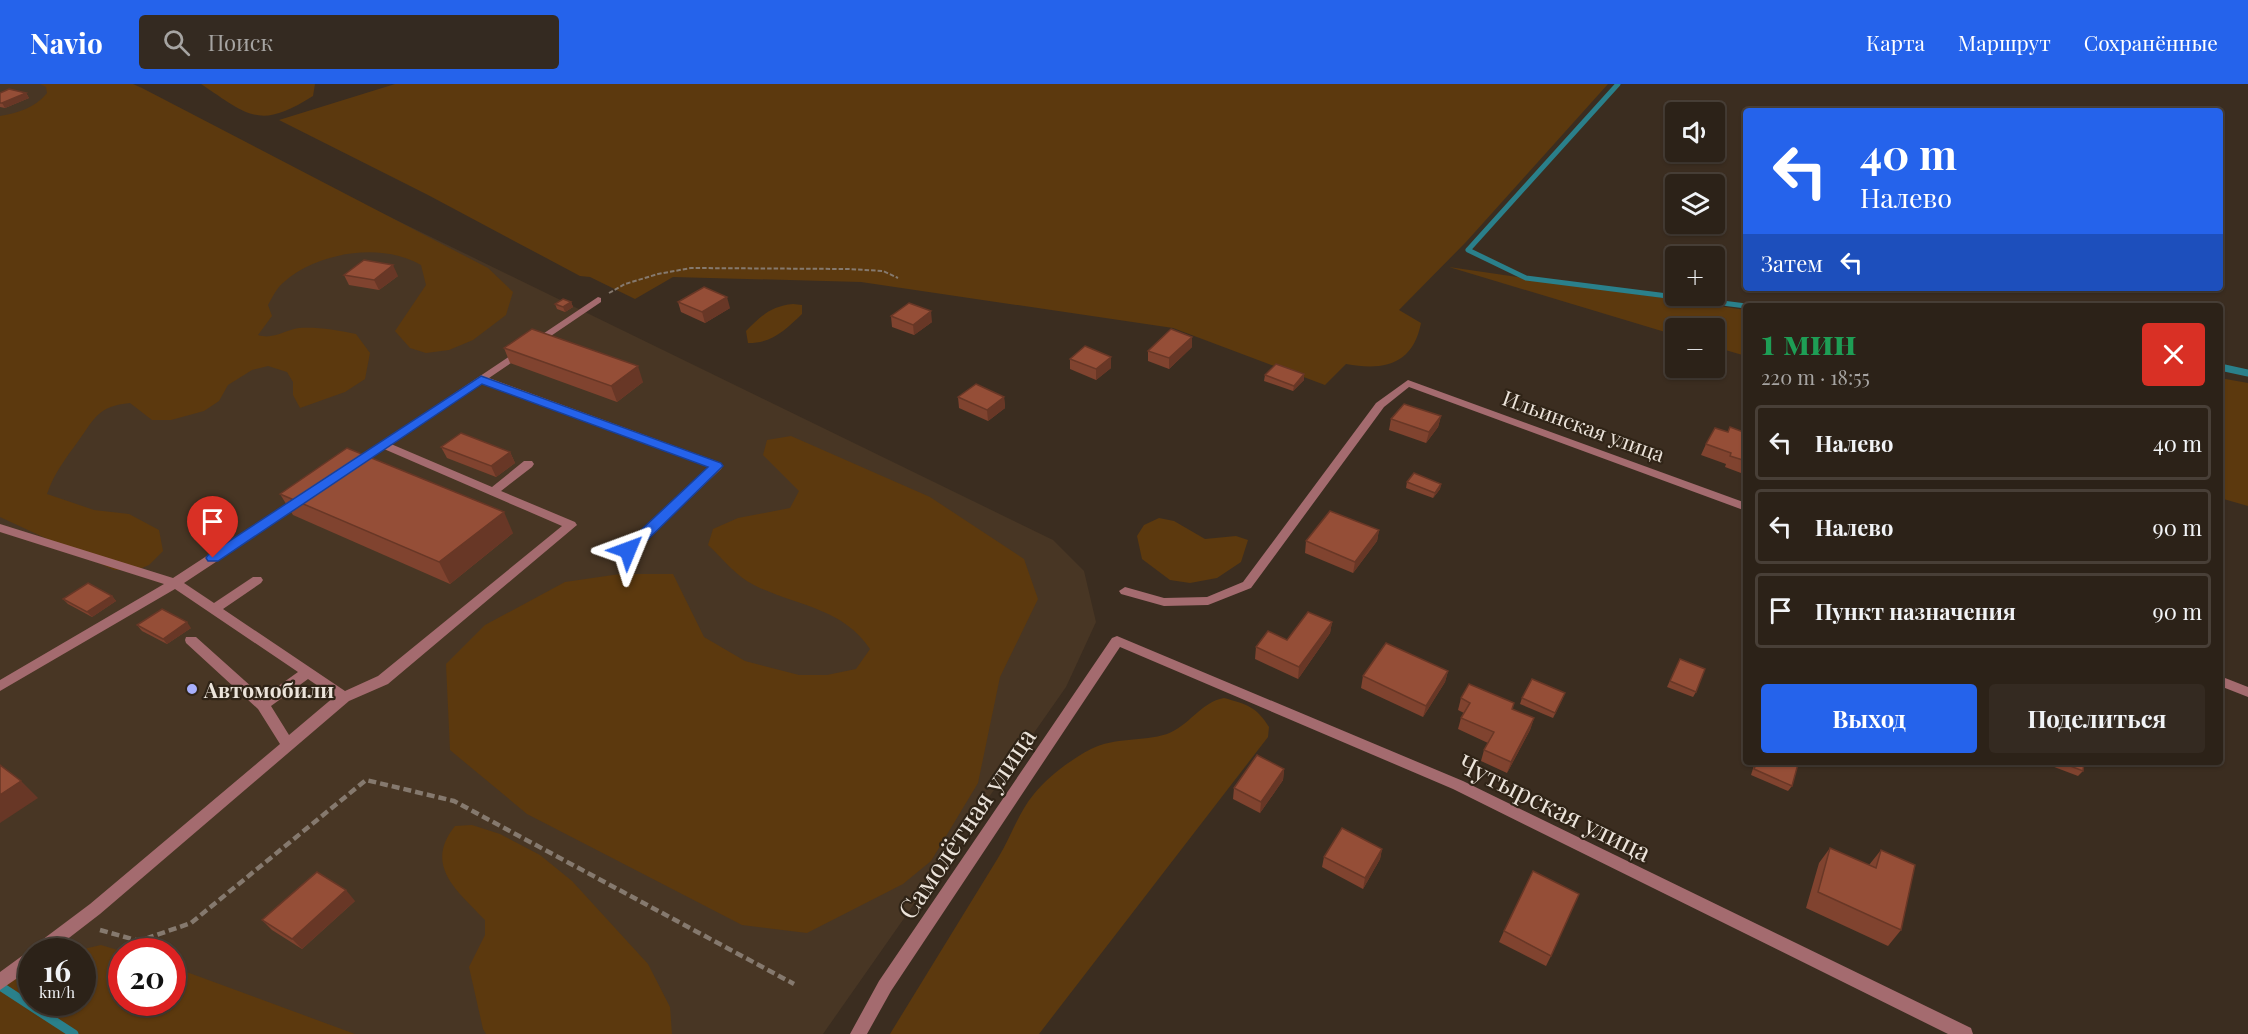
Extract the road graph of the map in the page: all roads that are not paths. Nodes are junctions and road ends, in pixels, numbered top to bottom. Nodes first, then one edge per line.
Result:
1 (598, 300) road end
2 (481, 379) junction
3 (383, 445) junction
4 (528, 464) dead end
5 (343, 471) edge
6 (314, 491) edge
7 (493, 492) junction
8 (1743, 506) edge
9 (0, 528) edge
10 (628, 550) dead end
11 (257, 580) dead end
12 (175, 583) junction
13 (1125, 591) dead end
14 (214, 609) junction
15 (191, 640) dead end
16 (1117, 641) joint
17 (308, 672) junction
18 (2223, 682) edge
19 (0, 686) edge
20 (2248, 692) edge
21 (344, 697) junction
22 (263, 705) junction
23 (288, 745) junction
24 (57, 938) edge
25 (18, 968) edge
26 (0, 982) edge
27 (858, 1034) edge
28 (1965, 1034) edge

1 - 2 street
2 - 3 street
2 - 10 street
3 - 5 street
3 - 7 street
4 - 7 street
6 - 12 street
7 - 21 street
8 - 13 street, Ильинская улица
9 - 12 street
11 - 14 street
12 - 14 street
12 - 19 street
14 - 17 street
15 - 22 street
16 - 27 street, Самолётная улица
16 - 28 street, Чутырская улица
17 - 21 street
17 - 22 street
18 - 20 street
21 - 23 street
22 - 23 street
23 - 24 street
25 - 26 street

